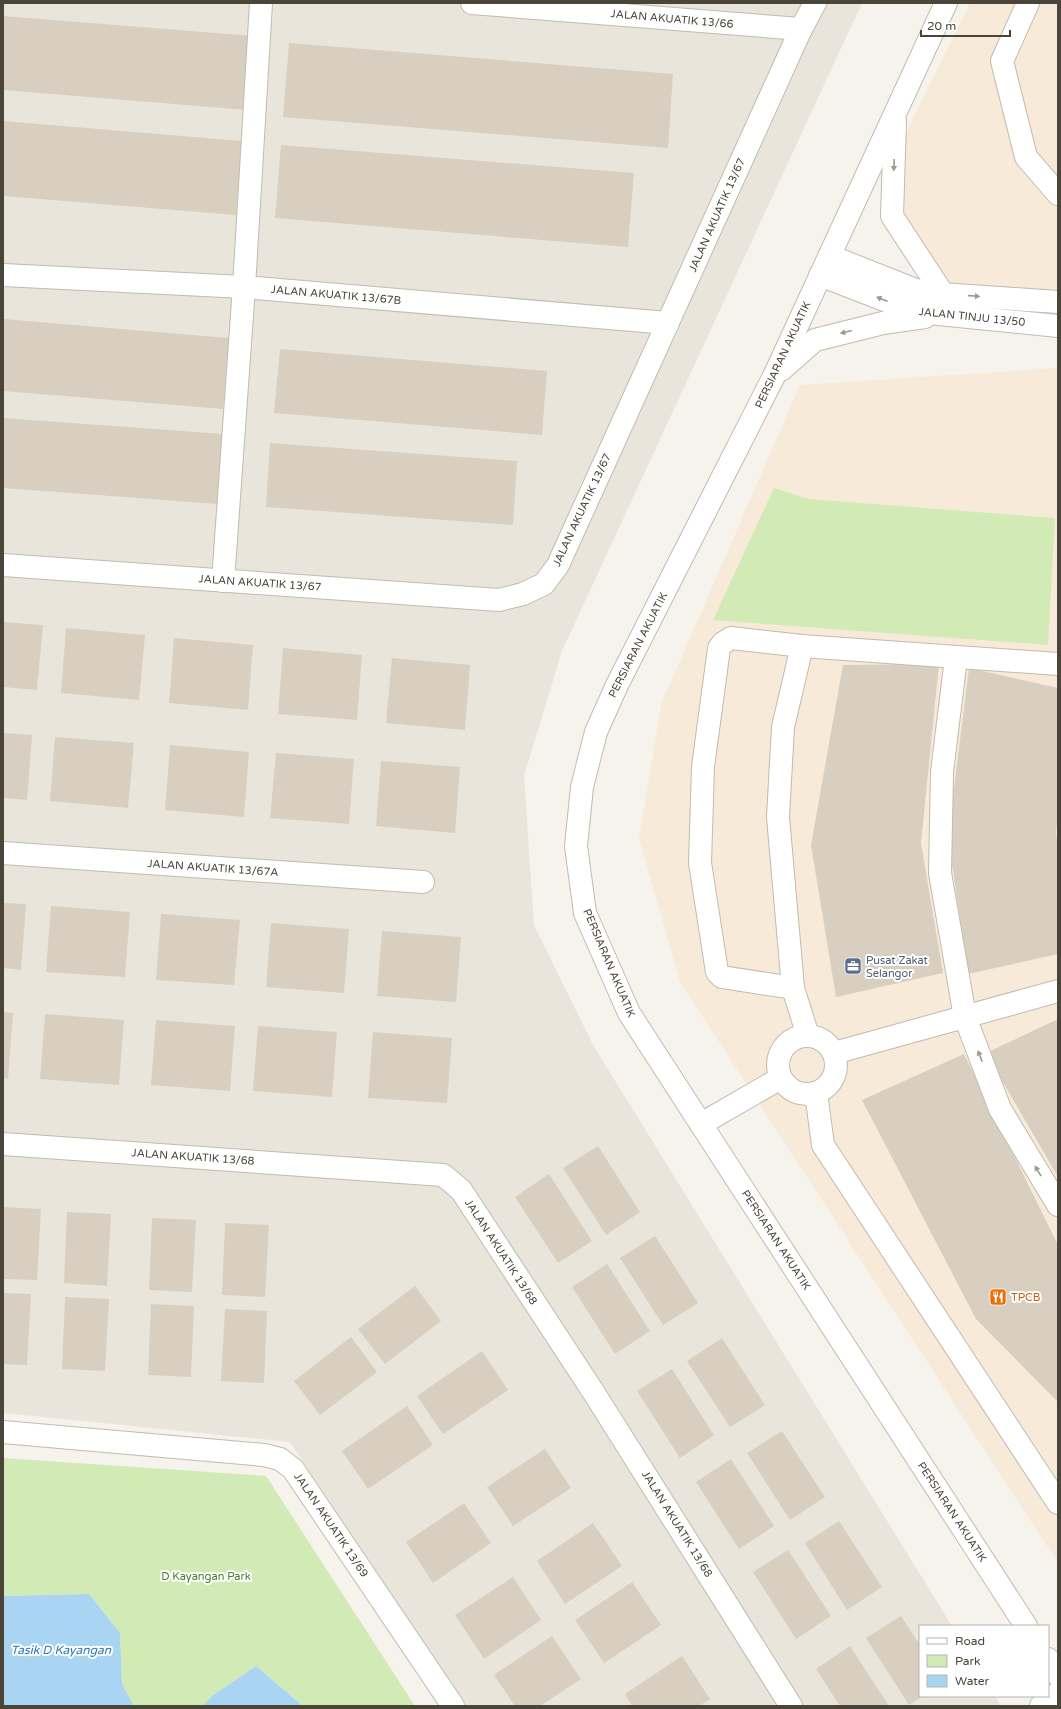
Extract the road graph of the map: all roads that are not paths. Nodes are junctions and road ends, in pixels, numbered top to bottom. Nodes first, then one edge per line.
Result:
1 (261, 3) edge
2 (472, 3) edge
3 (815, 3) edge
4 (946, 3) edge
5 (1028, 3) edge
6 (801, 29) junction
7 (896, 112) junction
8 (1058, 194) edge
9 (830, 256) junction
10 (3, 275) edge
11 (820, 275) junction
12 (244, 287) junction
13 (1058, 302) edge
14 (942, 304) junction
15 (668, 322) junction
16 (1058, 326) edge
17 (775, 374) junction
18 (3, 565) edge
19 (223, 581) junction
20 (802, 646) junction
21 (956, 658) junction
22 (1058, 664) edge
23 (3, 853) edge
24 (423, 882) dead end
25 (793, 988) junction
26 (1058, 991) edge
27 (965, 1017) junction
28 (808, 1036) junction
29 (834, 1053) junction
30 (781, 1078) junction
31 (816, 1093) junction
32 (701, 1124) junction
33 (3, 1144) edge
34 (1058, 1205) edge
35 (3, 1432) edge
36 (1058, 1504) edge
37 (1025, 1625) edge
38 (1049, 1661) edge
39 (1058, 1675) edge
40 (1058, 1693) edge
41 (453, 1706) edge
42 (791, 1706) edge
43 (1041, 1706) edge

1 - 12 street
2 - 6 street, JALAN AKUATIK 13/66
3 - 6 street, JALAN AKUATIK 13/67
4 - 7 street, PERSIARAN AKUATIK
5 - 8 street
6 - 15 street, JALAN AKUATIK 13/67
7 - 9 street, PERSIARAN AKUATIK
7 -> 14 street
9 - 11 street, PERSIARAN AKUATIK
9 - 14 street, JALAN TINJU 13/50
10 - 12 street, JALAN AKUATIK 13/67B
14 -> 11 street, JALAN TINJU 13/50
11 - 17 street, PERSIARAN AKUATIK
12 - 15 street, JALAN AKUATIK 13/67B
12 - 19 street
14 -> 13 street, JALAN TINJU 13/50
14 - 16 street, JALAN TINJU 13/50
14 -> 17 street
15 - 19 street, JALAN AKUATIK 13/67
17 - 32 street, PERSIARAN AKUATIK
18 - 19 street, JALAN AKUATIK 13/67
20 - 21 street
20 - 25 street
20 - 25 street
21 - 22 street
21 - 27 street
23 - 24 street, JALAN AKUATIK 13/67A
25 - 28 street
26 - 27 street
27 - 29 street
34 -> 27 street
28 - 29 street
28 - 30 street
29 - 31 street
30 - 31 street
30 - 32 street
31 - 36 street
32 - 37 street, PERSIARAN AKUATIK
33 - 42 street, JALAN AKUATIK 13/68
35 - 41 street, JALAN AKUATIK 13/69
38 - 39 street
40 - 43 street

